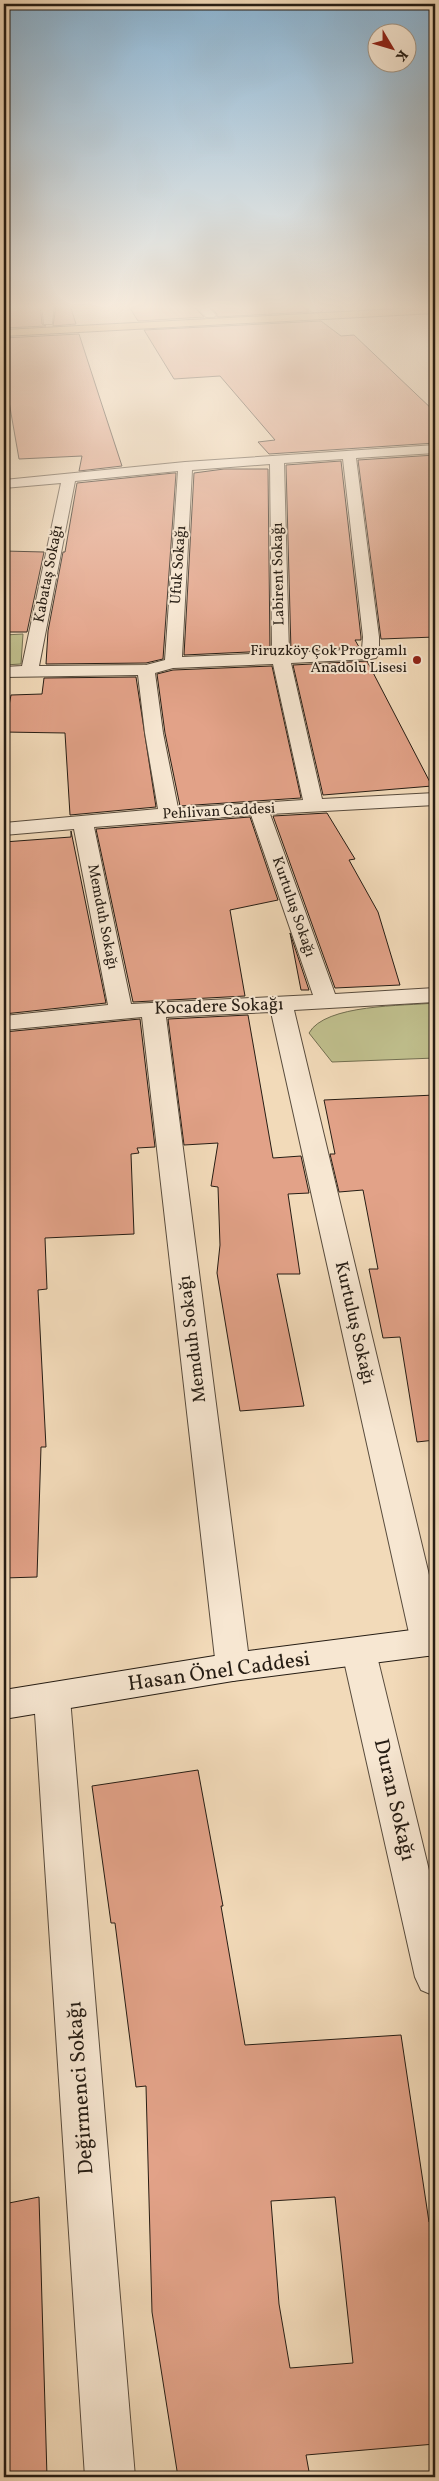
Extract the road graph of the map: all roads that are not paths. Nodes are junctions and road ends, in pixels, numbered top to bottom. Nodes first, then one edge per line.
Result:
1 (435, 449) edge
2 (349, 456) junction
3 (277, 459) junction
4 (185, 466) junction
5 (69, 478) junction
6 (4, 484) edge
7 (280, 659) junction
8 (173, 663) junction
9 (30, 670) junction
10 (146, 670) junction
11 (4, 672) edge
12 (435, 799) edge
13 (314, 806) junction
14 (260, 811) junction
15 (169, 814) junction
16 (83, 822) junction
17 (4, 829) edge
18 (435, 995) edge
19 (327, 1002) junction
20 (281, 1005) junction
21 (153, 1010) junction
22 (120, 1011) junction
23 (4, 1023) edge
24 (431, 1641) edge
25 (359, 1652) junction
26 (233, 1667) junction
27 (52, 1698) junction
28 (4, 1706) edge
29 (435, 1977) edge
30 (110, 2477) edge

1 - 2 street
2 - 3 street
2 - 7 street
3 - 4 street
3 - 7 street, Labirent Sokağı
4 - 5 street
4 - 8 street, Ufuk Sokağı
5 - 6 street
5 - 9 street, Kabataş Sokağı
7 - 8 street
7 - 13 street, Labirent Sokağı
8 - 10 street
9 - 10 street
9 - 11 street
10 - 15 street
12 - 13 street, Pehlivan Caddesi
13 - 14 street, Pehlivan Caddesi
14 - 15 street, Pehlivan Caddesi
14 - 19 street, Kurtuluş Sokağı
15 - 16 street, Pehlivan Caddesi
16 - 17 street, Pehlivan Caddesi
16 - 22 street, Memduh Sokağı
18 - 19 street, Kocadere Sokağı
19 - 20 street, Kocadere Sokağı
20 - 21 street, Kocadere Sokağı
20 - 24 street, Kurtuluş Sokağı
21 - 22 street, Kocadere Sokağı
21 - 26 street, Memduh Sokağı
22 - 23 street, Kocadere Sokağı
24 - 25 street, Hasan Önel Caddesi
25 - 26 street, Hasan Önel Caddesi
25 - 29 street, Duran Sokağı
26 - 27 street, Hasan Önel Caddesi
27 - 28 street, Hasan Önel Caddesi
27 - 30 street, Değirmenci Sokağı

